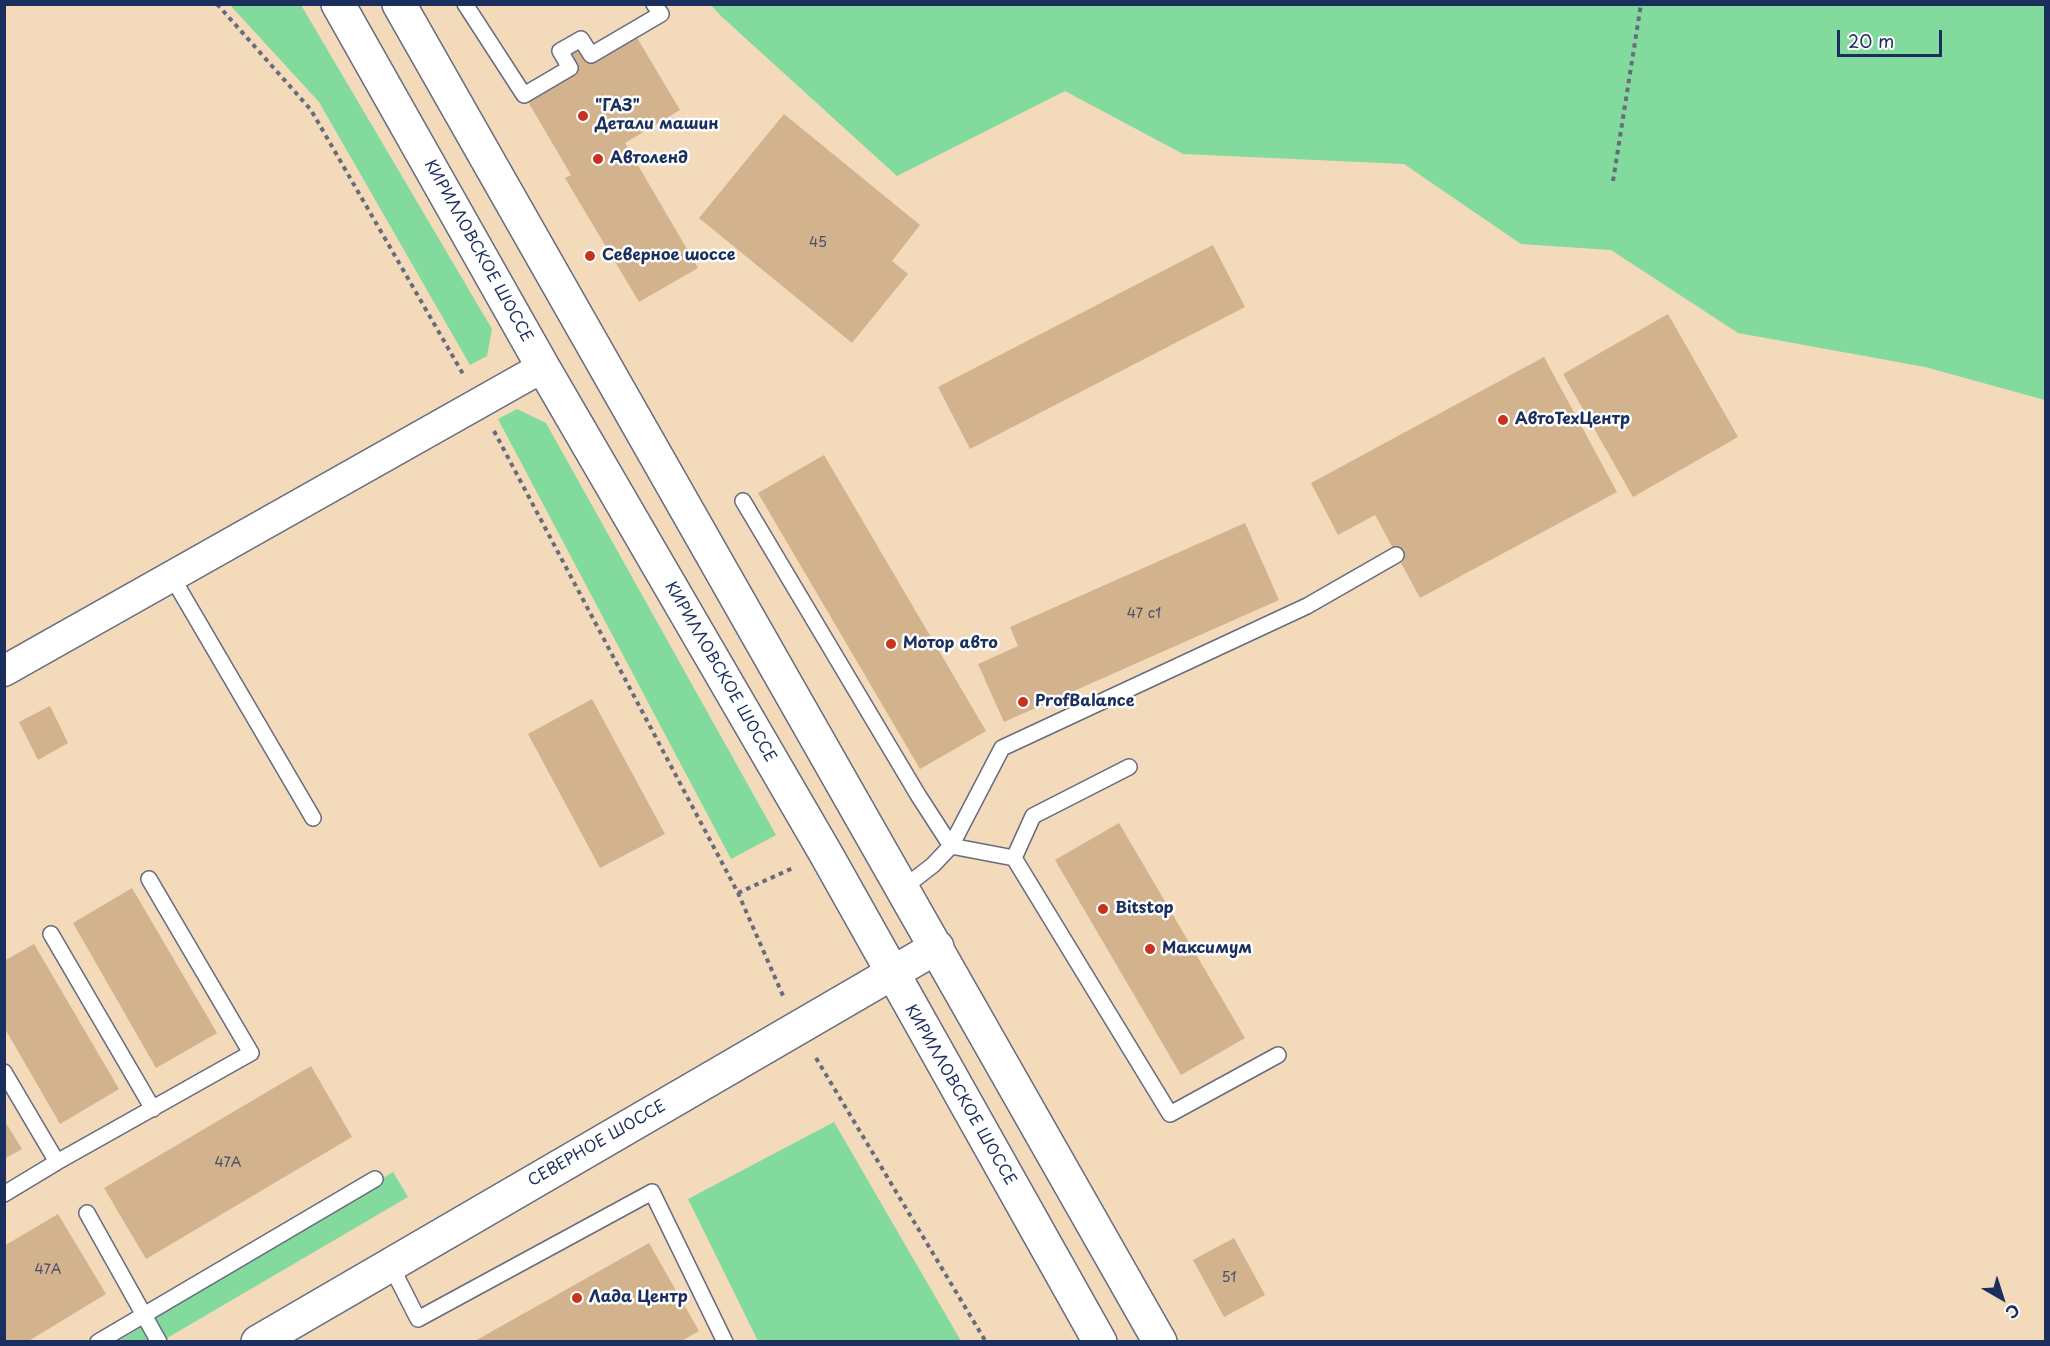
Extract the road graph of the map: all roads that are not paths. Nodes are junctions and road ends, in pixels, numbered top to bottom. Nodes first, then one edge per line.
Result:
1 (338, 4) edge
2 (399, 4) edge
3 (465, 4) edge
4 (654, 4) edge
5 (543, 367) junction
6 (743, 501) dead end
7 (1396, 555) dead end
8 (172, 577) junction
9 (4, 671) edge
10 (1129, 767) dead end
11 (313, 818) dead end
12 (951, 846) junction
13 (1014, 858) junction
14 (149, 879) dead end
15 (902, 888) junction
16 (51, 934) dead end
17 (937, 947) junction
18 (892, 973) junction
19 (1278, 1055) dead end
20 (4, 1072) edge
21 (153, 1109) junction
22 (57, 1162) junction
23 (375, 1179) dead end
24 (4, 1194) edge
25 (87, 1213) dead end
26 (390, 1264) junction
27 (143, 1315) junction
28 (98, 1341) edge
29 (159, 1341) edge
30 (258, 1341) edge
31 (724, 1341) edge
32 (1100, 1341) edge
33 (1160, 1341) edge

1 - 5 main road, КИРИЛЛОВСКОЕ ШОССЕ
2 - 15 main road
3 - 4 lane
5 - 8 street
5 - 18 main road, КИРИЛЛОВСКОЕ ШОССЕ
6 - 12 lane
7 - 12 lane
8 - 9 street
8 - 11 lane
10 - 13 lane
12 - 13 lane
12 - 15 lane
13 - 19 lane
14 - 21 lane
15 - 17 main road
16 - 21 lane
17 - 18 main road, СЕВЕРНОЕ ШОССЕ
17 - 33 main road
18 - 26 main road, СЕВЕРНОЕ ШОССЕ
18 - 32 main road, КИРИЛЛОВСКОЕ ШОССЕ
20 - 22 lane
21 - 22 lane
22 - 24 lane
23 - 27 lane
25 - 27 lane
26 - 30 main road, СЕВЕРНОЕ ШОССЕ
26 - 31 lane
27 - 28 lane
27 - 29 lane

